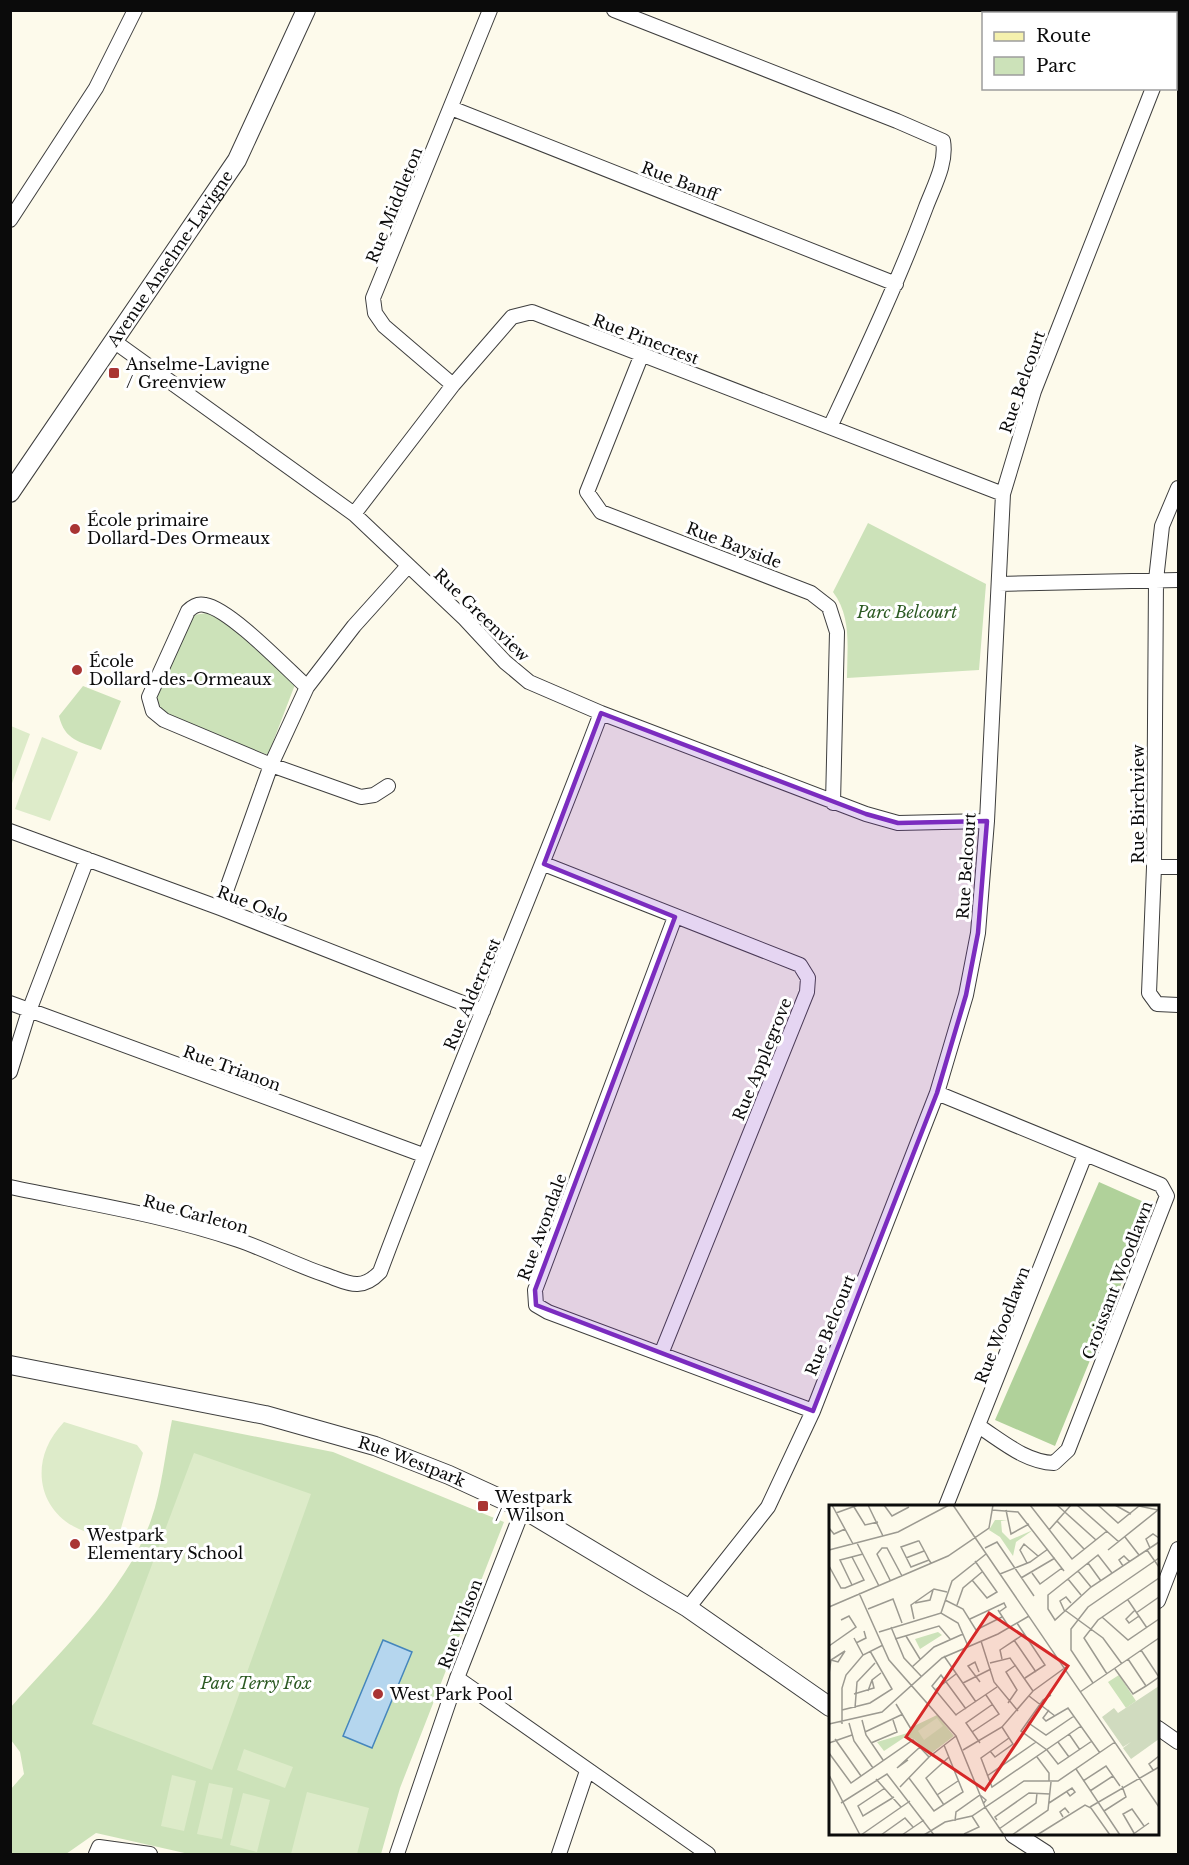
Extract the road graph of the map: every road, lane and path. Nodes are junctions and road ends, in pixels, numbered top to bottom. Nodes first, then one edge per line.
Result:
1 (135, 10) edge
2 (306, 10) edge
3 (490, 10) edge
4 (614, 10) edge
5 (1152, 90) edge
6 (451, 108) junction
7 (10, 220) edge
8 (896, 284) junction
9 (116, 342) junction
10 (642, 354) junction
11 (453, 385) junction
12 (830, 427) junction
13 (1179, 488) edge
14 (11, 491) edge
15 (1003, 494) junction
16 (354, 514) junction
17 (408, 566) junction
18 (1156, 580) junction
19 (1179, 580) edge
20 (999, 584) junction
21 (307, 687) junction
22 (601, 713) junction
23 (271, 765) junction
24 (388, 786) dead end
25 (833, 803) junction
26 (987, 820) junction
27 (10, 831) edge
28 (87, 859) junction
29 (544, 864) junction
30 (1154, 867) junction
31 (1179, 867) edge
32 (220, 908) junction
33 (675, 917) junction
34 (10, 1003) edge
35 (1179, 1005) edge
36 (29, 1011) junction
37 (483, 1011) junction
38 (10, 1072) edge
39 (936, 1093) junction
40 (423, 1155) junction
41 (1085, 1155) junction
42 (10, 1187) edge
43 (369, 1284) joint
44 (661, 1354) junction
45 (10, 1365) edge
46 (813, 1410) junction
47 (980, 1426) junction
48 (946, 1505) edge
49 (523, 1509) junction
50 (1179, 1549) edge
51 (1159, 1599) edge
52 (688, 1608) junction
53 (457, 1678) junction
54 (829, 1706) edge
55 (1159, 1729) edge
56 (1179, 1742) edge
57 (587, 1771) junction
58 (1017, 1835) edge
59 (96, 1854) edge
60 (150, 1854) edge
61 (396, 1854) edge
62 (559, 1854) edge
63 (708, 1854) edge
64 (1045, 1854) edge

1 - 7 street
2 - 9 street, Avenue Anselme-Lavigne
3 - 6 street, Rue Middleton
4 - 8 street
5 - 15 street, Rue Belcourt
6 - 8 street, Rue Banff
6 - 11 street, Rue Middleton
8 - 12 street
9 - 14 street, Avenue Anselme-Lavigne
9 - 16 street, Rue Greenview
10 - 11 street, Rue Pinecrest
10 - 12 street, Rue Pinecrest
10 - 25 street, Rue Bayside
11 - 16 street, Rue Pinecrest
12 - 15 street, Rue Pinecrest
13 - 18 street, Rue Birchview
15 - 20 street, Rue Belcourt
16 - 17 street, Rue Greenview
17 - 21 street
17 - 22 street, Rue Greenview
18 - 19 street
18 - 20 street
18 - 30 street, Rue Birchview
20 - 26 street, Rue Belcourt
21 - 23 street
21 - 23 street
22 - 25 street, Rue Greenview
22 - 29 street, Rue Aldercrest
23 - 24 street
23 - 32 street
25 - 26 street, Rue Greenview
26 - 39 street, Rue Belcourt
27 - 28 street, Rue Oslo
28 - 32 street, Rue Oslo
28 - 36 street
29 - 33 street, Rue Applegrove
29 - 37 street, Rue Aldercrest
30 - 31 street
30 - 35 street, Rue Birchview
32 - 37 street, Rue Oslo
33 - 44 street, Rue Avondale
33 - 44 street, Rue Applegrove
34 - 36 street
36 - 38 street
36 - 40 street, Rue Trianon
37 - 40 street, Rue Aldercrest
39 - 41 street, Croissant Woodlawn
39 - 46 street, Rue Belcourt
40 - 43 street, Rue Aldercrest
41 - 47 street, Rue Woodlawn
41 - 47 street, Croissant Woodlawn
42 - 43 street, Rue Carleton
44 - 46 street, Rue Avondale
45 - 49 street, Rue Westpark
46 - 52 street, Rue Belcourt
47 - 48 street, Rue Woodlawn
49 - 52 street, Rue Westpark
49 - 53 street, Rue Wilson
50 - 51 street
52 - 54 street, Rue Westpark
53 - 57 street
53 - 61 street, Rue Wilson
55 - 56 street
57 - 62 street
57 - 63 street
58 - 64 street
59 - 60 street

